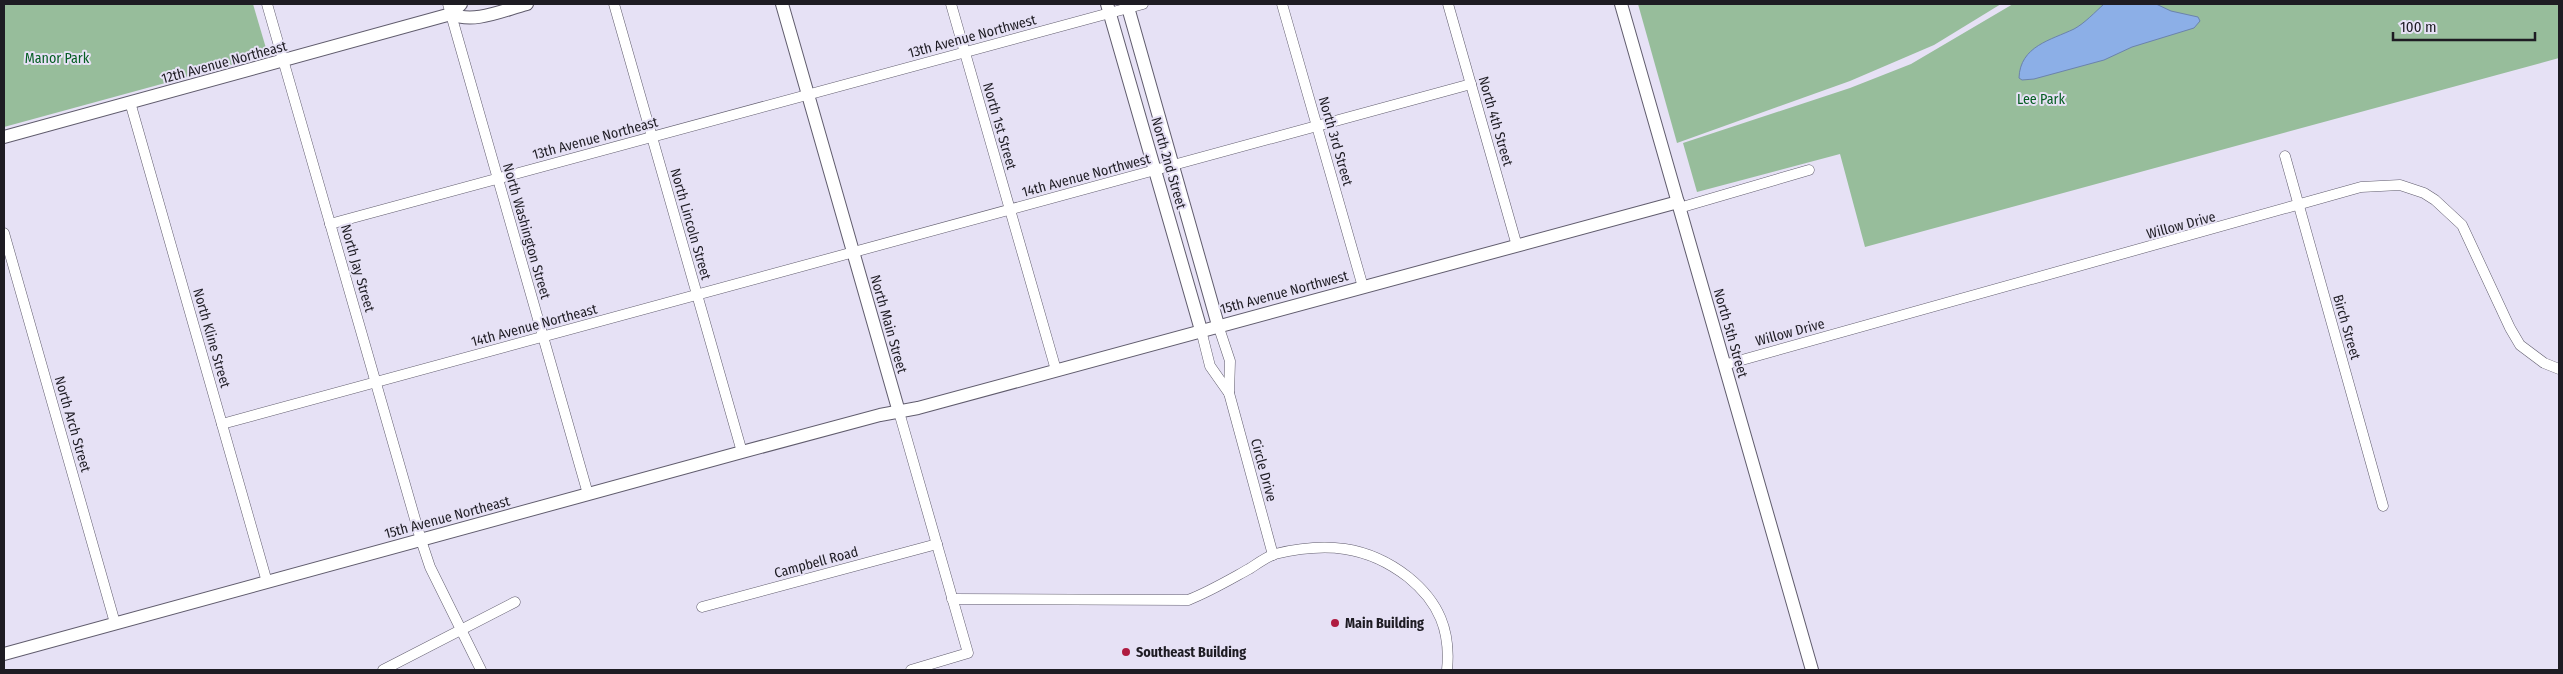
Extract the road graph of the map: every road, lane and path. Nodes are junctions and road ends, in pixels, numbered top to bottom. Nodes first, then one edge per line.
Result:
1 (267, 4) edge
2 (461, 4) edge
3 (528, 4) edge
4 (614, 4) edge
5 (782, 4) edge
6 (951, 4) edge
7 (1143, 4) edge
8 (1282, 4) edge
9 (1448, 4) edge
10 (1621, 4) edge
11 (1127, 6) edge
12 (1109, 8) edge
13 (449, 9) edge
14 (965, 52) junction
15 (284, 61) junction
16 (1471, 84) junction
17 (808, 93) junction
18 (130, 102) junction
19 (1317, 126) junction
20 (651, 137) junction
21 (4, 138) edge
22 (2285, 156) dead end
23 (1173, 166) junction
24 (1156, 170) junction
25 (1809, 170) dead end
26 (498, 178) junction
27 (1679, 205) junction
28 (2299, 206) junction
29 (1010, 210) junction
30 (330, 224) junction
31 (4, 233) edge
32 (1518, 246) junction
33 (853, 252) junction
34 (1363, 287) junction
35 (697, 295) junction
36 (1218, 326) junction
37 (1201, 330) junction
38 (544, 337) junction
39 (1724, 365) junction
40 (2559, 369) edge
41 (1056, 370) junction
42 (377, 383) junction
43 (1229, 393) junction
44 (899, 412) junction
45 (222, 424) junction
46 (742, 452) junction
47 (588, 494) junction
48 (2384, 506) dead end
49 (421, 540) junction
50 (937, 544) junction
51 (1273, 555) junction
52 (267, 582) junction
53 (952, 599) junction
54 (515, 602) dead end
55 (702, 607) dead end
56 (115, 623) junction
57 (460, 630) junction
58 (4, 654) edge
59 (383, 670) edge
60 (481, 670) edge
61 (911, 670) edge
62 (1448, 670) edge
63 (1812, 670) edge

1 - 15 street, North Jay Street
2 - 13 street, 12th Avenue Northeast
3 - 13 street, 12th Avenue Northeast
4 - 20 street, North Lincoln Street
5 - 17 street, North Main Street
6 - 14 street, North 1st Street
7 - 11 street, 13th Avenue Northwest
8 - 19 street, North 3rd Street
9 - 16 street, North 4th Street
10 - 27 street, North 5th Street
11 - 12 street, 13th Avenue Northwest
11 - 23 street, North 2nd Street
12 - 14 street, 13th Avenue Northwest
12 - 24 street, North 2nd Street
13 - 15 street, 12th Avenue Northeast
13 - 26 street, North Washington Street
14 - 17 street, 13th Avenue Northwest
14 - 29 street, North 1st Street
15 - 18 street, 12th Avenue Northeast
15 - 30 street, North Jay Street
16 - 19 street, 14th Avenue Northwest
16 - 32 street, North 4th Street
17 - 20 street, 13th Avenue Northeast
17 - 33 street, North Main Street
18 - 21 street, 12th Avenue Northeast
18 - 45 street, North Kline Street
19 - 23 street, 14th Avenue Northwest
19 - 34 street, North 3rd Street
20 - 26 street, 13th Avenue Northeast
20 - 35 street, North Lincoln Street
22 - 28 street, Birch Street
23 - 24 street, 14th Avenue Northwest
23 - 36 street, North 2nd Street
24 - 29 street, 14th Avenue Northwest
24 - 37 street, North 2nd Street
25 - 27 street, 15th Avenue Northwest
26 - 30 street, 13th Avenue Northeast
26 - 38 street, North Washington Street
27 - 32 street, 15th Avenue Northwest
27 - 39 street, North 5th Street
28 - 39 street, Willow Drive
28 - 40 street, Willow Drive
28 - 48 street, Birch Street
29 - 33 street, 14th Avenue Northwest
29 - 41 street, North 1st Street
30 - 42 street, North Jay Street
31 - 56 street, North Arch Street
32 - 34 street, 15th Avenue Northwest
33 - 35 street, 14th Avenue Northeast
33 - 44 street, North Main Street
34 - 36 street, 15th Avenue Northwest
35 - 38 street, 14th Avenue Northeast
35 - 46 street, North Lincoln Street
36 - 37 street, 15th Avenue Northwest
36 - 43 street, Circle Drive
37 - 41 street, 15th Avenue Northwest
37 - 43 street, Circle Drive
38 - 42 street, 14th Avenue Northeast
38 - 47 street, North Washington Street
39 - 63 street, North 5th Street
41 - 44 street, 15th Avenue Northwest
42 - 45 street, 14th Avenue Northeast
42 - 49 street, North Jay Street
43 - 51 street, Circle Drive
44 - 46 street, 15th Avenue Northeast
44 - 50 street, North Main Street
45 - 52 street, North Kline Street
46 - 47 street, 15th Avenue Northeast
47 - 49 street, 15th Avenue Northeast
49 - 52 street, 15th Avenue Northeast
49 - 57 street, North Jay Street
50 - 53 street, North Main Street
50 - 55 street, Campbell Road
51 - 53 street
51 - 62 street
52 - 56 street, 15th Avenue Northeast
53 - 61 street, North Main Street
54 - 57 street
56 - 58 street, 15th Avenue Northeast
57 - 59 street
57 - 60 street, North Jay Street

